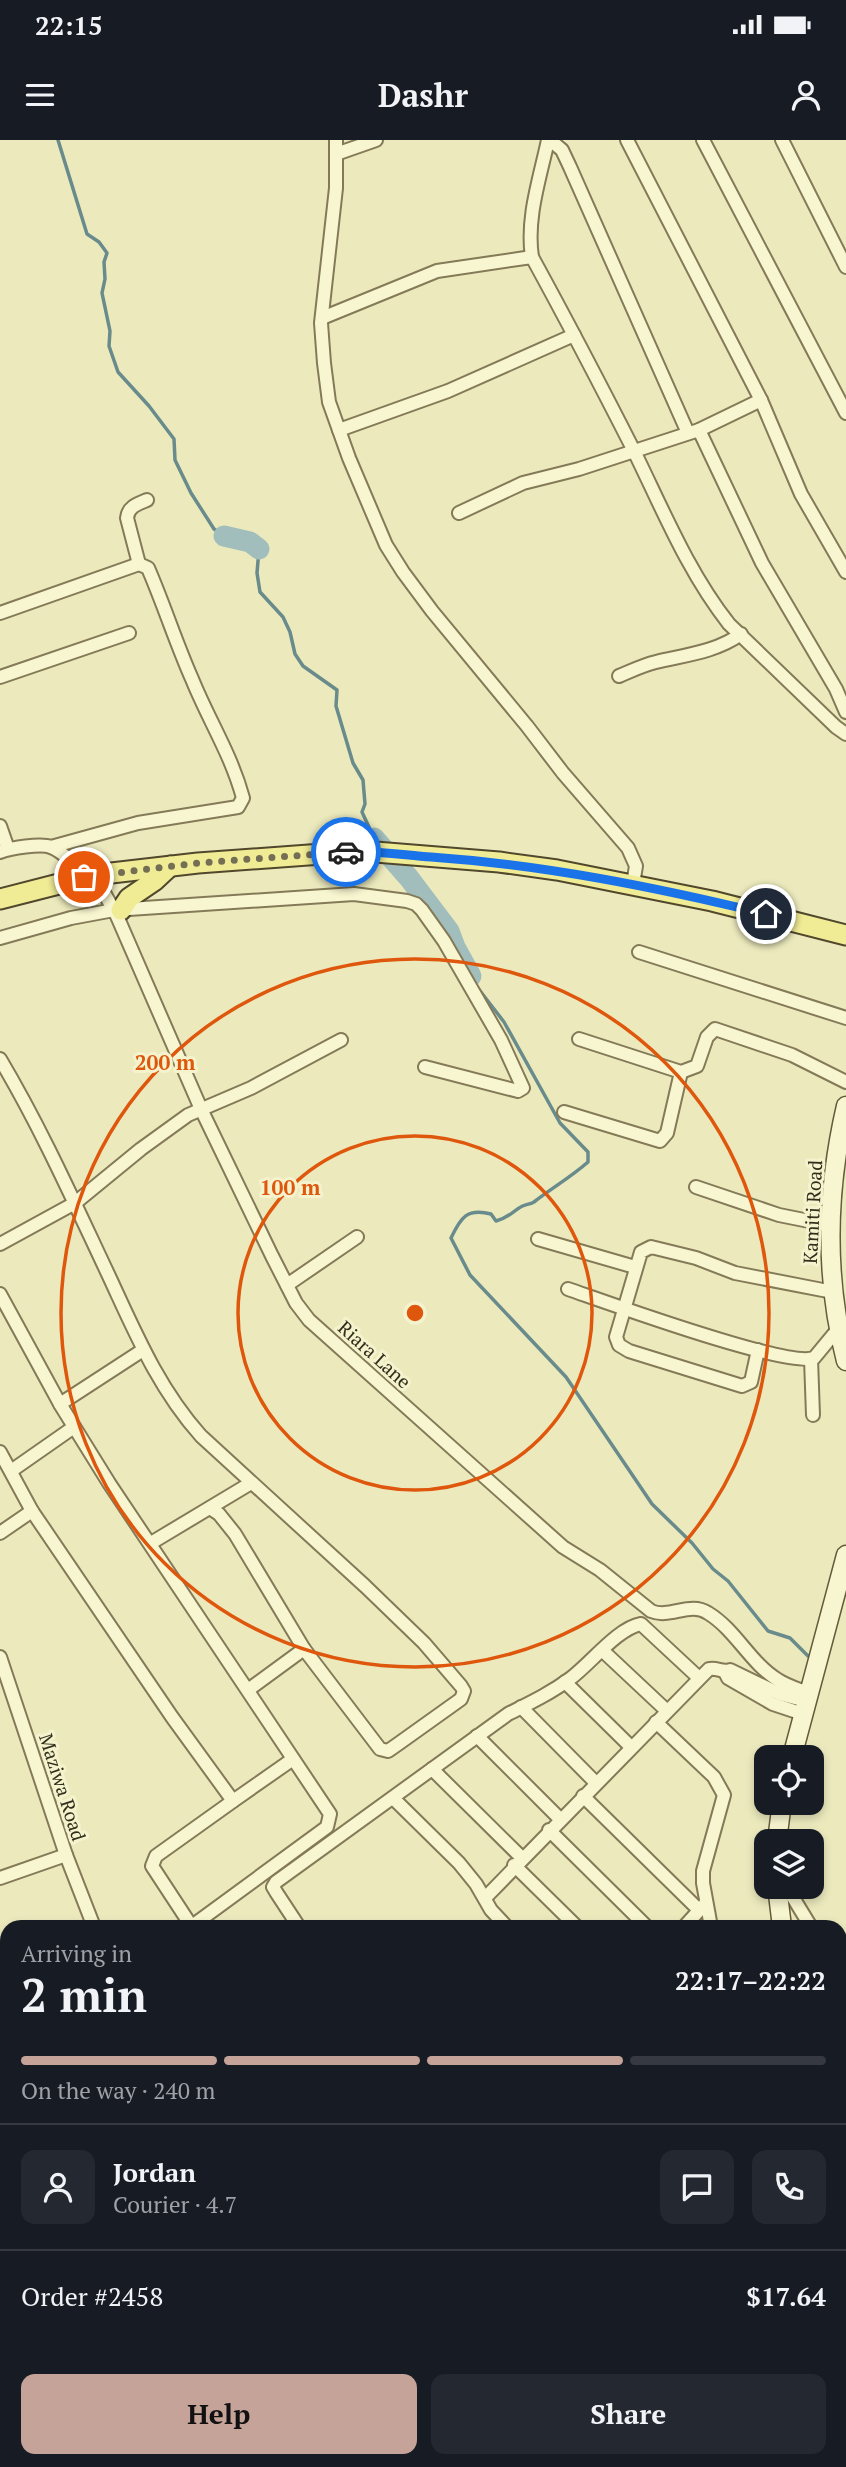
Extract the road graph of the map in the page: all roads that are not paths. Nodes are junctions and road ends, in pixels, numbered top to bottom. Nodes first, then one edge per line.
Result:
1 (336, 140) edge
2 (376, 140) edge
3 (549, 140) edge
4 (627, 140) edge
5 (703, 140) edge
6 (782, 140) edge
7 (336, 154) junction
8 (532, 257) junction
9 (846, 267) edge
10 (322, 318) junction
11 (574, 335) junction
12 (761, 400) junction
13 (846, 413) edge
14 (338, 430) junction
15 (694, 431) junction
16 (633, 450) junction
17 (147, 500) dead end
18 (459, 513) dead end
19 (139, 565) junction
20 (846, 572) edge
21 (0, 613) edge
22 (129, 633) dead end
23 (741, 634) junction
24 (619, 676) dead end
25 (0, 677) edge
26 (846, 712) edge
27 (846, 734) edge
28 (0, 826) edge
29 (4, 850) edge
30 (56, 851) junction
31 (170, 866) junction
32 (89, 876) junction
33 (61, 882) junction
34 (634, 884) junction
35 (0, 899) edge
36 (118, 910) junction
37 (846, 935) edge
38 (0, 937) edge
39 (639, 952) dead end
40 (846, 1018) edge
41 (579, 1039) dead end
42 (341, 1040) dead end
43 (0, 1059) edge
44 (425, 1067) dead end
45 (681, 1072) junction
46 (846, 1082) edge
47 (846, 1106) edge
48 (201, 1109) junction
49 (564, 1112) dead end
50 (696, 1187) dead end
51 (75, 1203) junction
52 (829, 1225) junction
53 (357, 1237) dead end
54 (538, 1239) dead end
55 (0, 1244) edge
56 (635, 1266) junction
57 (287, 1285) junction
58 (568, 1289) dead end
59 (833, 1292) junction
60 (0, 1294) edge
61 (625, 1309) junction
62 (838, 1329) junction
63 (143, 1350) junction
64 (758, 1350) junction
65 (811, 1359) junction
66 (846, 1361) edge
67 (60, 1404) junction
68 (813, 1415) dead end
69 (74, 1427) junction
70 (0, 1452) edge
71 (11, 1472) junction
72 (251, 1483) junction
73 (210, 1508) junction
74 (32, 1511) junction
75 (0, 1533) edge
76 (151, 1543) junction
77 (846, 1555) edge
78 (304, 1649) junction
79 (603, 1650) junction
80 (0, 1657) edge
81 (699, 1678) junction
82 (565, 1682) junction
83 (247, 1690) junction
84 (805, 1703) junction
85 (521, 1707) junction
86 (667, 1711) junction
87 (656, 1723) junction
88 (477, 1736) junction
89 (795, 1745) edge
90 (631, 1747) junction
91 (293, 1759) junction
92 (432, 1769) junction
93 (596, 1783) junction
94 (583, 1796) junction
95 (394, 1798) junction
96 (233, 1801) junction
97 (560, 1819) junction
98 (549, 1830) junction
99 (66, 1855) junction
100 (518, 1861) junction
101 (0, 1878) edge
102 (485, 1898) junction
103 (779, 1899) edge
104 (794, 1899) edge
105 (703, 1906) junction
106 (91, 1920) edge
107 (188, 1920) edge
108 (200, 1920) edge
109 (294, 1920) edge
110 (501, 1920) edge
111 (570, 1920) edge
112 (640, 1920) edge
113 (690, 1920) edge
114 (708, 1920) edge
115 (781, 1920) edge
116 (807, 1920) edge

1 - 7 street
2 - 7 street
3 - 8 street
3 - 15 street
4 - 12 street
5 - 13 street
6 - 9 street
7 - 10 street
8 - 10 street
8 - 11 street
10 - 14 street
11 - 14 street
11 - 16 street
12 - 15 street
12 - 20 street
14 - 34 street
15 - 16 street
15 - 26 street
16 - 18 street
16 - 23 street
17 - 19 street
19 - 21 street
19 - 30 street
22 - 25 street
23 - 24 street
23 - 27 street
28 - 29 street
29 - 30 street
30 - 32 street, Riara Lane
30 - 33 street
31 - 32 main road
31 - 34 main road
31 - 36 main road
32 - 33 main road
32 - 36 street, Riara Lane
33 - 35 main road
34 - 37 main road
36 - 38 street
36 - 44 street
36 - 48 street, Riara Lane
39 - 40 street
41 - 45 street
42 - 48 street
43 - 51 street
45 - 46 street
45 - 49 street
47 - 52 main road, Kamiti Road
48 - 51 street
48 - 57 street, Riara Lane
50 - 52 street
51 - 55 street
51 - 63 street
52 - 59 main road, Kamiti Road
53 - 57 street
54 - 56 street
56 - 59 street
56 - 61 street
57 - 84 street, Riara Lane
58 - 61 street
59 - 62 main road, Kamiti Road
60 - 67 street
61 - 64 street
61 - 64 street
62 - 65 street
62 - 66 main road, Kamiti Road
63 - 67 street
63 - 72 street
64 - 65 street
65 - 68 street
67 - 69 street
69 - 71 street
69 - 76 street
70 - 71 street
71 - 74 street
72 - 73 street
72 - 78 street
73 - 76 street
73 - 78 street
74 - 75 street
74 - 96 street
76 - 83 street
77 - 84 main road
78 - 83 street
79 - 81 street
79 - 82 street
79 - 86 street
80 - 99 street, Maziwa Road
81 - 84 street
81 - 86 street
82 - 85 street
82 - 90 street
83 - 91 street
84 - 89 main road
85 - 88 street
85 - 93 street
86 - 87 street
87 - 90 street
87 - 105 street
88 - 92 street
88 - 97 street
90 - 93 street
91 - 96 street
91 - 108 street
92 - 95 street
92 - 100 street
93 - 94 street
94 - 97 street
94 - 105 street
95 - 102 street
95 - 109 street
96 - 107 street
97 - 98 street
98 - 100 street
98 - 112 street
99 - 101 street
99 - 106 street, Maziwa Road
100 - 102 street
100 - 111 street
102 - 110 street
103 - 115 main road
104 - 116 street
105 - 113 street
105 - 114 street

